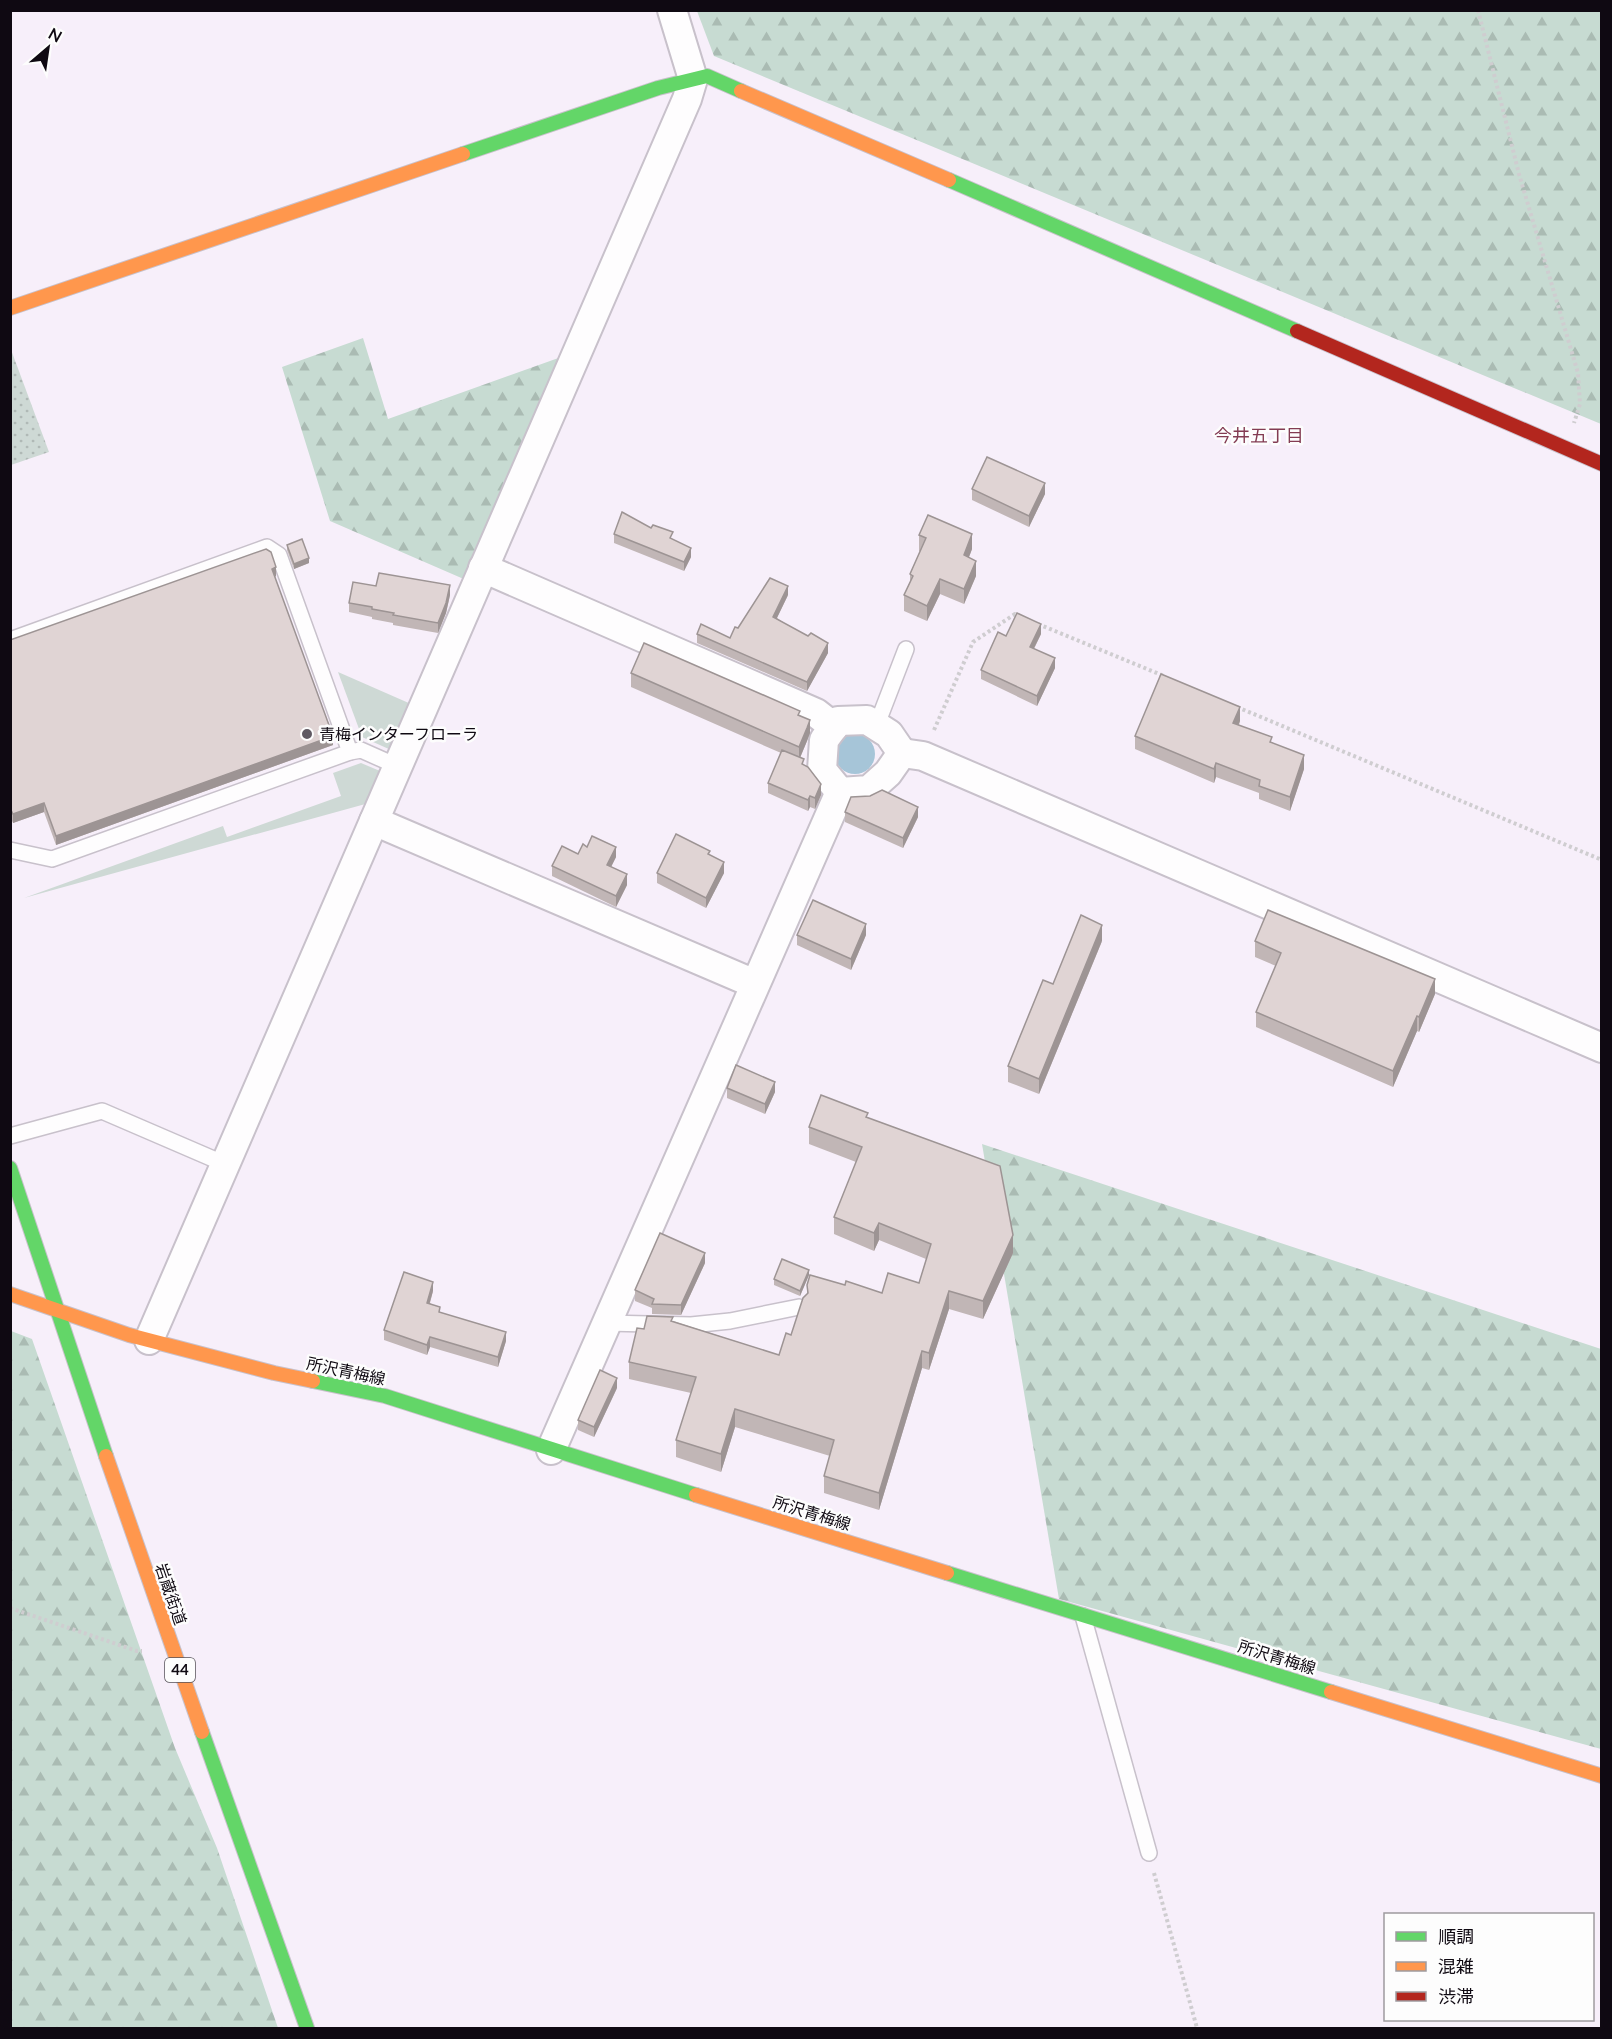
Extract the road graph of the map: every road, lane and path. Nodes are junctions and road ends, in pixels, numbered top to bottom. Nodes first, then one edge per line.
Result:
1 (672, 10) edge
2 (1478, 10) edge
3 (693, 79) junction
4 (10, 308) edge
5 (1560, 447) junction
6 (1602, 464) edge
7 (483, 568) junction
8 (1026, 619) edge
9 (1037, 623) edge
10 (10, 640) edge
11 (906, 649) dead end
12 (1166, 677) edge
13 (1231, 704) edge
14 (874, 725) junction
15 (834, 727) junction
16 (350, 752) junction
17 (912, 754) junction
18 (397, 766) junction
19 (840, 792) junction
20 (374, 821) junction
21 (10, 850) edge
22 (1602, 860) edge
23 (755, 984) junction
24 (1602, 1048) edge
25 (10, 1136) edge
26 (225, 1164) junction
27 (10, 1168) edge
28 (19, 1195) junction
29 (12, 1215) dead end
30 (10, 1294) edge
31 (799, 1307) edge
32 (57, 1311) junction
33 (606, 1323) junction
34 (149, 1340) junction
35 (551, 1450) junction
36 (10, 1608) edge
37 (1083, 1614) junction
38 (172, 1648) junction
39 (1602, 1776) edge
40 (1149, 1853) joint
41 (307, 2028) edge
42 (1197, 2028) edge

1 - 3 street
2 - 5 path
3 - 4 main road
3 - 5 main road
3 - 7 street
5 - 6 main road
7 - 15 street
7 - 18 street
8 - 17 path
9 - 12 path
10 - 16 lane
11 - 14 lane
13 - 22 path
14 - 15 street
14 - 17 street
15 - 19 street
16 - 18 lane
16 - 21 lane
17 - 19 street
17 - 24 street
18 - 20 street
19 - 23 street
20 - 23 street
20 - 26 street
23 - 33 street
25 - 26 lane
26 - 34 street
27 - 28 main road, 岩蔵街道 / 44
28 - 29 main road
28 - 32 main road, 岩蔵街道 / 44
30 - 32 main road, 所沢青梅線
31 - 33 lane
32 - 34 main road, 所沢青梅線
32 - 38 main road, 岩蔵街道 / 44
33 - 35 street
34 - 35 main road, 所沢青梅線
35 - 37 main road, 所沢青梅線
36 - 38 path
37 - 39 main road, 所沢青梅線
37 - 40 lane
38 - 41 main road, 岩蔵街道 / 44
40 - 42 path

